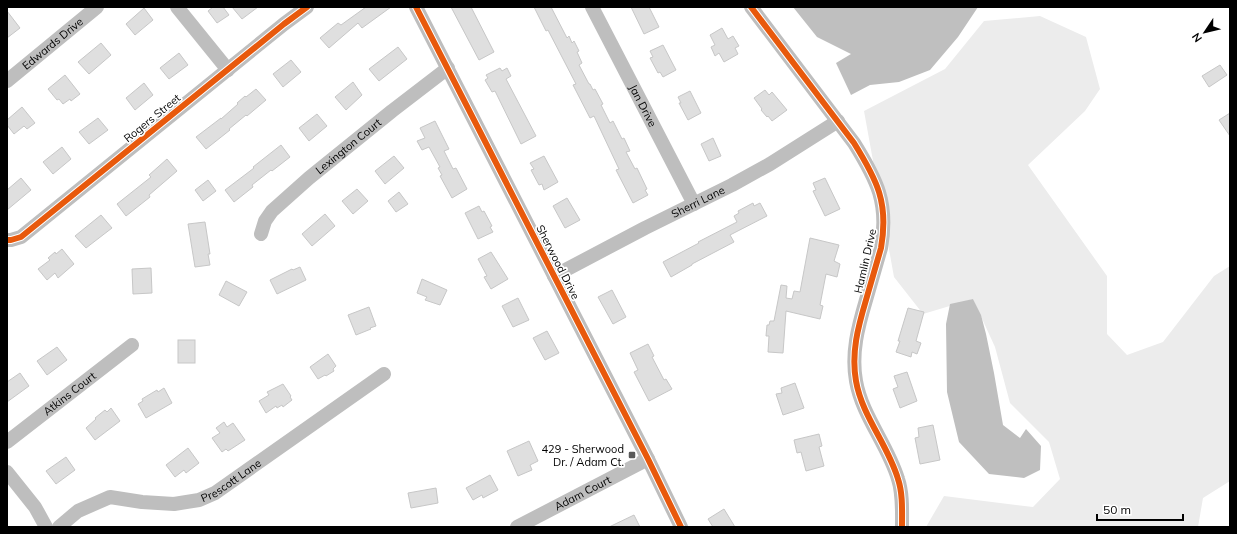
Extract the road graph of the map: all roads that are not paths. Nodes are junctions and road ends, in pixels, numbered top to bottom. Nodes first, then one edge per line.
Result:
1 (97, 7) edge
2 (177, 7) edge
3 (307, 7) edge
4 (416, 7) edge
5 (592, 7) edge
6 (751, 7) edge
7 (448, 68) junction
8 (228, 70) junction
9 (7, 81) edge
10 (838, 121) junction
11 (694, 204) junction
12 (261, 234) dead end
13 (7, 240) edge
14 (554, 276) junction
15 (132, 345) dead end
16 (384, 374) dead end
17 (7, 442) edge
18 (648, 459) junction
19 (7, 472) edge
20 (46, 527) edge
21 (59, 527) edge
22 (517, 527) edge
23 (681, 527) edge
24 (902, 527) edge

1 - 9 street, Edwards Drive
2 - 8 street
3 - 8 street, Rogers Street
4 - 7 street, Sherwood Drive
5 - 11 street, Jan Drive
6 - 10 street, Hamlin Drive
7 - 12 street, Lexington Court
7 - 14 street, Sherwood Drive
8 - 13 street, Rogers Street
10 - 11 street, Sherri Lane
10 - 24 street, Hamlin Drive
11 - 14 street, Sherri Lane
14 - 18 street, Sherwood Drive
15 - 17 street, Atkins Court
16 - 21 street, Prescott Lane
18 - 22 street, Adam Court
18 - 23 street, Sherwood Drive
19 - 20 street

